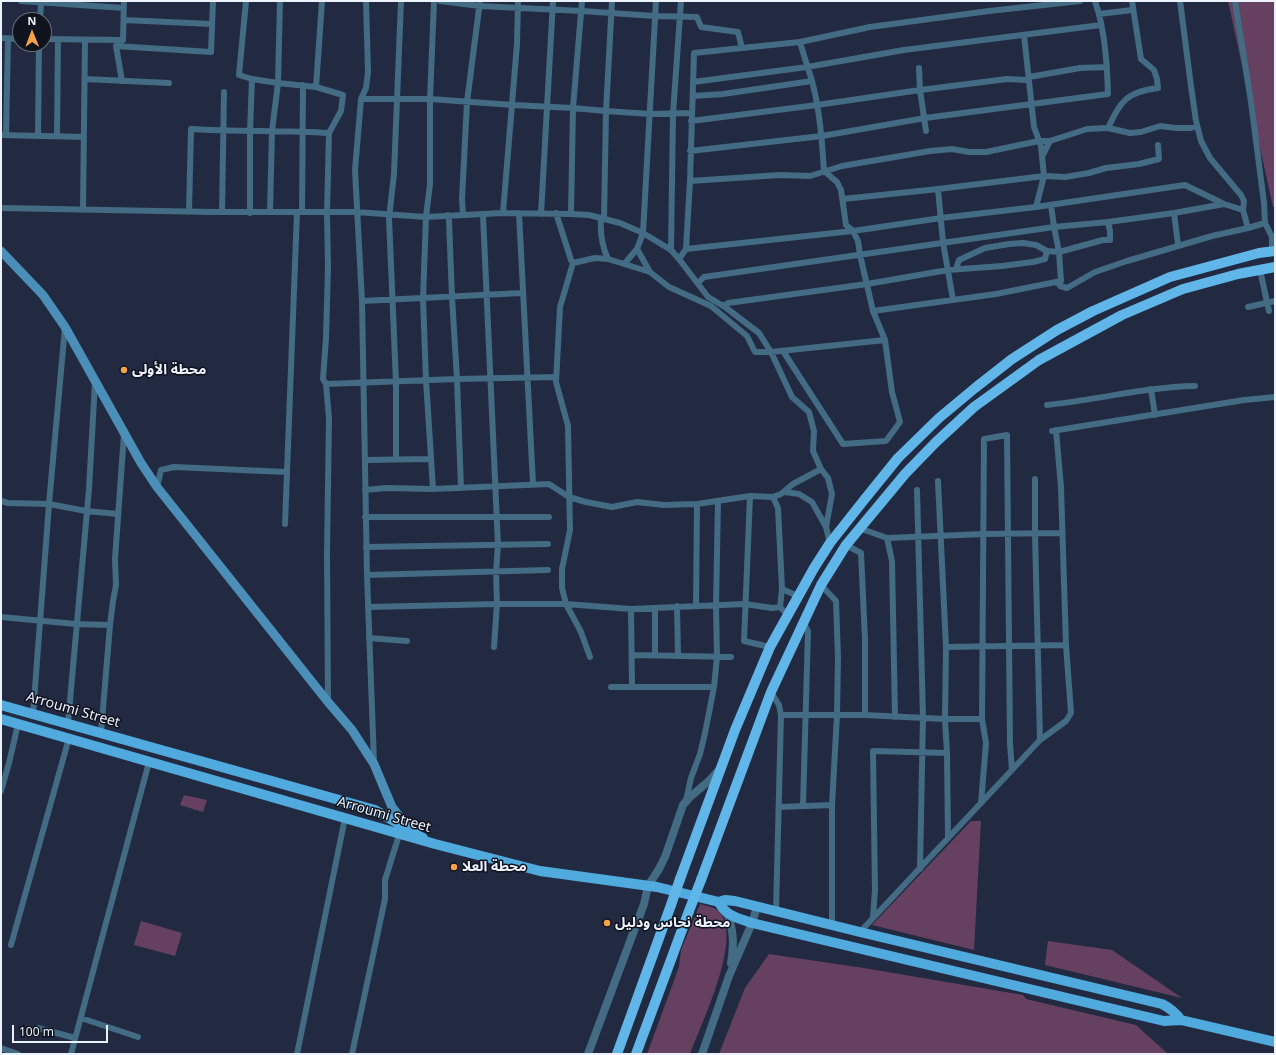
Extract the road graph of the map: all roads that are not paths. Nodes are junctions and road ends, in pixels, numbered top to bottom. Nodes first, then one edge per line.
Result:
1 (21, 1) edge
2 (124, 1) edge
3 (213, 1) edge
4 (246, 1) edge
5 (280, 1) edge
6 (322, 1) edge
7 (366, 1) edge
8 (401, 1) edge
9 (434, 1) edge
10 (440, 1) edge
11 (553, 1) edge
12 (582, 1) edge
13 (612, 1) edge
14 (656, 1) edge
15 (680, 1) edge
16 (1080, 1) edge
17 (1095, 1) edge
18 (1132, 1) edge
19 (1180, 1) edge
20 (1235, 1) edge
21 (41, 2) junction
22 (96, 4) edge
23 (480, 4) edge
24 (518, 4) edge
25 (124, 8) junction
26 (552, 9) junction
27 (1132, 10) junction
28 (582, 11) junction
29 (40, 12) edge
30 (612, 12) junction
31 (1099, 14) junction
32 (655, 16) junction
33 (680, 16) junction
34 (124, 20) junction
35 (212, 24) junction
36 (1101, 25) junction
37 (1024, 36) junction
38 (1, 38) edge
39 (8, 39) junction
40 (12, 39) edge
41 (52, 39) edge
42 (58, 39) junction
43 (85, 40) junction
44 (123, 40) junction
45 (800, 42) junction
46 (116, 46) junction
47 (742, 48) junction
48 (39, 52) edge
49 (806, 67) junction
50 (1107, 67) junction
51 (918, 68) dead end
52 (1030, 77) junction
53 (85, 79) junction
54 (252, 79) junction
55 (122, 81) junction
56 (812, 81) junction
57 (693, 82) junction
58 (169, 83) dead end
59 (278, 83) junction
60 (303, 85) junction
61 (316, 87) junction
62 (920, 90) junction
63 (224, 92) dead end
64 (693, 96) junction
65 (397, 98) junction
66 (360, 99) junction
67 (430, 99) junction
68 (467, 102) junction
69 (1032, 104) junction
70 (513, 105) junction
71 (817, 105) junction
72 (547, 106) junction
73 (574, 108) junction
74 (606, 111) junction
75 (692, 113) junction
76 (650, 114) junction
77 (673, 114) junction
78 (925, 118) junction
79 (692, 121) junction
80 (1197, 126) junction
81 (1108, 128) junction
82 (223, 131) junction
83 (250, 131) junction
84 (272, 131) junction
85 (302, 131) junction
86 (926, 131) dead end
87 (329, 133) junction
88 (4, 135) edge
89 (38, 135) junction
90 (57, 136) junction
91 (822, 136) junction
92 (84, 137) junction
93 (1039, 141) junction
94 (1050, 141) junction
95 (1158, 145) dead end
96 (690, 151) junction
97 (1042, 157) junction
98 (824, 171) junction
99 (1044, 176) junction
100 (690, 181) junction
101 (938, 189) junction
102 (843, 199) junction
103 (1224, 204) junction
104 (1051, 205) junction
105 (1, 208) edge
106 (1036, 208) junction
107 (83, 210) junction
108 (1243, 210) junction
109 (189, 212) junction
110 (222, 212) junction
111 (270, 212) junction
112 (300, 212) junction
113 (356, 212) junction
114 (1174, 212) junction
115 (250, 213) junction
116 (327, 213) junction
117 (503, 213) junction
118 (519, 213) junction
119 (556, 213) junction
120 (390, 214) junction
121 (541, 214) junction
122 (571, 214) junction
123 (448, 215) junction
124 (463, 215) junction
125 (483, 215) junction
126 (426, 217) junction
127 (602, 218) junction
128 (941, 218) junction
129 (1108, 222) junction
130 (1265, 223) junction
131 (1054, 227) junction
132 (1248, 228) junction
133 (853, 231) junction
134 (644, 233) junction
135 (943, 242) junction
136 (1178, 246) junction
137 (637, 249) junction
138 (686, 249) junction
139 (1, 250) edge
140 (671, 250) junction
141 (1047, 251) junction
142 (1274, 251) edge
143 (1059, 252) junction
144 (860, 255) junction
145 (608, 259) junction
146 (679, 259) junction
147 (573, 263) junction
148 (625, 263) junction
149 (1275, 267) edge
150 (956, 269) junction
151 (948, 270) junction
152 (1260, 270) junction
153 (650, 272) junction
154 (1058, 282) junction
155 (698, 283) junction
156 (867, 284) junction
157 (522, 293) junction
158 (487, 296) junction
159 (452, 297) junction
160 (423, 299) junction
161 (953, 300) junction
162 (362, 301) junction
163 (393, 301) junction
164 (1275, 301) edge
165 (1267, 302) junction
166 (723, 306) junction
167 (1248, 307) dead end
168 (1269, 310) dead end
169 (873, 311) junction
170 (65, 327) junction
171 (885, 340) junction
172 (783, 351) junction
173 (770, 352) junction
174 (556, 377) junction
175 (490, 378) junction
176 (527, 378) junction
177 (458, 379) junction
178 (426, 380) junction
179 (95, 381) junction
180 (396, 382) junction
181 (364, 383) junction
182 (326, 384) junction
183 (1195, 386) dead end
184 (1151, 389) junction
185 (1275, 397) edge
186 (1047, 405) dead end
187 (1155, 415) junction
188 (124, 433) junction
189 (396, 459) junction
190 (430, 459) junction
191 (364, 460) junction
192 (820, 469) junction
193 (287, 472) junction
194 (1035, 479) dead end
195 (938, 481) dead end
196 (533, 484) junction
197 (495, 486) junction
198 (157, 487) junction
199 (461, 488) junction
200 (433, 489) junction
201 (365, 490) junction
202 (917, 490) dead end
203 (784, 492) junction
204 (750, 496) junction
205 (569, 497) junction
206 (773, 497) junction
207 (1, 501) edge
208 (718, 501) junction
209 (49, 504) junction
210 (698, 504) junction
211 (86, 511) junction
212 (118, 514) junction
213 (365, 517) junction
214 (497, 517) junction
215 (549, 517) dead end
216 (285, 524) dead end
217 (826, 527) junction
218 (860, 528) junction
219 (1035, 533) junction
220 (1062, 533) junction
221 (984, 534) junction
222 (1008, 534) junction
223 (941, 536) junction
224 (887, 538) junction
225 (918, 538) junction
226 (830, 543) junction
227 (548, 544) dead end
228 (498, 545) junction
229 (846, 545) junction
230 (366, 547) junction
231 (548, 570) dead end
232 (496, 572) junction
233 (366, 575) junction
234 (821, 585) junction
235 (782, 589) junction
236 (798, 596) junction
237 (497, 604) junction
238 (566, 604) junction
239 (745, 604) junction
240 (677, 606) junction
241 (696, 606) junction
242 (716, 606) junction
243 (368, 607) junction
244 (780, 607) junction
245 (655, 608) junction
246 (631, 609) junction
247 (788, 615) junction
248 (1, 617) edge
249 (40, 619) junction
250 (803, 622) junction
251 (76, 624) junction
252 (110, 625) junction
253 (369, 638) junction
254 (407, 641) dead end
255 (1066, 645) junction
256 (1010, 646) junction
257 (1038, 646) junction
258 (494, 647) dead end
259 (770, 647) junction
260 (946, 647) junction
261 (982, 647) junction
262 (655, 654) junction
263 (632, 655) junction
264 (678, 656) junction
265 (590, 657) dead end
266 (717, 657) junction
267 (731, 657) dead end
268 (632, 686) junction
269 (611, 687) dead end
270 (714, 687) junction
271 (771, 692) junction
272 (328, 702) junction
273 (1, 704) edge
274 (13, 708) junction
275 (33, 714) junction
276 (781, 715) junction
277 (807, 715) junction
278 (837, 715) junction
279 (865, 715) junction
280 (895, 717) junction
281 (923, 717) junction
282 (946, 719) junction
283 (982, 719) junction
284 (9, 721) edge
285 (68, 723) junction
286 (101, 733) junction
287 (69, 738) junction
288 (1040, 740) junction
289 (922, 752) junction
290 (947, 752) junction
291 (148, 762) junction
292 (374, 764) junction
293 (721, 765) junction
294 (1012, 770) junction
295 (1, 791) edge
296 (688, 799) junction
297 (708, 802) junction
298 (981, 803) junction
299 (832, 805) junction
300 (803, 806) junction
301 (779, 807) junction
302 (345, 818) junction
303 (411, 831) junction
304 (399, 835) junction
305 (948, 838) junction
306 (435, 844) junction
307 (920, 869) junction
308 (648, 886) junction
309 (719, 902) junction
310 (757, 907) junction
311 (776, 911) junction
312 (727, 913) junction
313 (873, 917) junction
314 (752, 923) junction
315 (832, 925) junction
316 (860, 932) junction
317 (11, 945) dead end
318 (730, 976) junction
319 (81, 1018) junction
320 (1181, 1020) junction
321 (38, 1028) dead end
322 (138, 1037) dead end
323 (75, 1038) junction
324 (1275, 1042) edge
325 (1, 1048) edge
326 (18, 1054) edge
327 (71, 1054) edge
328 (297, 1054) edge
329 (352, 1054) edge
330 (588, 1054) edge
331 (617, 1054) edge
332 (636, 1054) edge
333 (702, 1054) edge

1 - 21 street
2 - 25 street
3 - 35 street
4 - 54 street
5 - 59 street
6 - 61 street
7 - 66 street
8 - 65 street
9 - 67 street
10 - 23 street
11 - 26 street
12 - 28 street
13 - 30 street
14 - 32 street
15 - 33 street
16 - 45 street
17 - 31 street
18 - 27 street
19 - 80 street
20 - 130 street
21 - 22 street
21 - 29 street
22 - 25 street
23 - 24 street
23 - 68 street
24 - 26 street
24 - 70 street
25 - 34 street
26 - 28 street
26 - 72 street
27 - 31 street
27 - 81 street
28 - 30 street
28 - 73 street
30 - 32 street
30 - 74 street
31 - 36 street
32 - 33 street
32 - 76 street
33 - 47 street
33 - 77 street
34 - 35 street
34 - 44 street
35 - 46 street
36 - 37 street
36 - 50 street
37 - 49 street
37 - 52 street
38 - 39 street
39 - 40 street
39 - 88 street
41 - 42 street
42 - 43 street
42 - 90 street
43 - 44 street
43 - 53 street
44 - 46 street
45 - 47 street
45 - 49 street
46 - 55 street
47 - 57 street
48 - 89 street
49 - 56 street
49 - 57 street
50 - 52 street
50 - 69 street
51 - 62 street
52 - 62 street
52 - 69 street
53 - 55 street
53 - 92 street
54 - 59 street
54 - 83 street
55 - 58 street
56 - 64 street
56 - 71 street
57 - 64 street
59 - 60 street
59 - 84 street
60 - 61 street
60 - 85 street
61 - 87 street
62 - 71 street
62 - 78 street
63 - 82 street
64 - 75 street
65 - 66 street
65 - 67 street
65 - 120 street
66 - 113 street
67 - 68 street
67 - 126 street
68 - 70 street
68 - 124 street
69 - 78 street
69 - 93 street
70 - 72 street
70 - 117 street
71 - 79 street
71 - 91 street
72 - 73 street
72 - 121 street
73 - 74 street
73 - 122 street
74 - 76 street
74 - 127 street
75 - 77 street
75 - 79 street
76 - 77 street
76 - 134 street
77 - 140 street
78 - 86 street
78 - 91 street
79 - 96 street
80 - 81 street
80 - 108 street
81 - 94 street
82 - 83 street
82 - 109 street
82 - 110 street
83 - 84 street
83 - 115 street
84 - 85 street
84 - 111 street
85 - 87 street
85 - 112 street
87 - 116 street
88 - 89 street
89 - 90 street
90 - 92 street
91 - 96 street
91 - 98 street
92 - 107 street
93 - 94 street
93 - 97 street
93 - 98 street
94 - 97 street
95 - 99 street
96 - 100 street
97 - 99 street
98 - 100 street
98 - 102 street
99 - 101 street
99 - 106 street
100 - 138 street
101 - 102 street
101 - 128 street
102 - 133 street
103 - 104 street
103 - 108 street
103 - 114 street
104 - 106 street
104 - 131 street
105 - 107 street
106 - 128 street
107 - 109 street
108 - 132 street
109 - 110 street
110 - 115 street
111 - 112 street
111 - 115 street
112 - 116 street
112 - 193 street
113 - 116 street
113 - 120 street
113 - 162 street
114 - 129 street
114 - 136 street
116 - 182 street
117 - 118 street
117 - 125 street
118 - 121 street
118 - 157 street
119 - 121 street
119 - 122 street
119 - 147 street
120 - 126 street
120 - 163 street
122 - 127 street
123 - 124 street
123 - 126 street
123 - 159 street
124 - 125 street
125 - 158 street
126 - 160 street
127 - 134 street
127 - 145 street
128 - 133 street
128 - 135 street
129 - 131 street
129 - 143 street
130 - 132 street
130 - 142 street
131 - 135 street
131 - 143 street
132 - 136 street
133 - 138 street
133 - 144 street
134 - 137 street
134 - 140 street
135 - 144 street
135 - 151 street
136 - 154 street
137 - 148 street
137 - 153 street
138 - 146 street
139 - 170 main road
140 - 146 street
141 - 143 street
141 - 150 street
141 - 150 street
142 - 226 highway
143 - 154 street
144 - 155 street
144 - 156 street
145 - 147 street
145 - 148 street
146 - 155 street
147 - 174 street
148 - 153 street
149 - 152 highway
150 - 151 street
151 - 156 street
151 - 161 street
152 - 165 street
152 - 218 highway
153 - 173 street
154 - 161 street
155 - 166 street
156 - 166 street
156 - 169 street
157 - 158 street
157 - 176 street
158 - 159 street
158 - 175 street
159 - 160 street
159 - 177 street
160 - 163 street
160 - 178 street
161 - 169 street
162 - 163 street
162 - 181 street
163 - 180 street
164 - 165 street
165 - 167 street
165 - 168 street
166 - 173 street
169 - 171 street
170 - 179 main road
170 - 209 street
171 - 172 street
171 - 172 street
172 - 173 street
173 - 192 street
174 - 176 street
174 - 205 street
175 - 176 street
175 - 177 street
175 - 197 street
176 - 196 street
177 - 178 street
177 - 199 street
178 - 180 street
178 - 190 street
179 - 188 main road
179 - 211 street
180 - 181 street
180 - 189 street
181 - 182 street
181 - 191 street
182 - 272 street
183 - 184 street
184 - 186 street
184 - 187 street
185 - 187 street
187 - 220 street
188 - 198 main road
188 - 212 street
189 - 190 street
189 - 191 street
190 - 200 street
191 - 201 street
192 - 203 street
192 - 217 street
193 - 198 street
193 - 216 street
194 - 219 street
195 - 223 street
196 - 197 street
196 - 205 street
197 - 199 street
197 - 214 street
198 - 272 main road
199 - 200 street
200 - 201 street
201 - 213 street
202 - 225 street
203 - 206 street
203 - 217 street
204 - 206 street
204 - 208 street
204 - 239 street
205 - 210 street
205 - 238 street
206 - 235 street
207 - 209 street
208 - 210 street
208 - 242 street
209 - 211 street
209 - 249 street
210 - 241 street
211 - 212 street
211 - 251 street
212 - 252 street
213 - 214 street
213 - 230 street
214 - 215 street
214 - 228 street
217 - 226 street
218 - 224 street
218 - 229 highway
219 - 220 street
219 - 222 street
219 - 257 street
220 - 255 street
221 - 222 street
221 - 222 street
221 - 223 street
221 - 261 street
222 - 256 street
223 - 225 street
223 - 260 street
224 - 225 street
224 - 280 street
225 - 281 street
226 - 236 highway
227 - 228 street
228 - 230 street
228 - 232 street
229 - 234 highway
229 - 279 street
230 - 233 street
231 - 232 street
232 - 233 street
232 - 237 street
233 - 243 street
234 - 250 highway
234 - 278 street
235 - 236 street
235 - 244 street
236 - 247 highway
237 - 238 street
237 - 243 street
237 - 258 street
238 - 246 street
238 - 265 street
239 - 242 street
239 - 244 street
239 - 259 street
240 - 241 street
240 - 245 street
240 - 264 street
241 - 242 street
242 - 266 street
243 - 253 street
244 - 247 street
245 - 246 street
245 - 262 street
246 - 263 street
247 - 259 highway
248 - 249 street
249 - 251 street
249 - 275 street
250 - 271 highway
250 - 277 street
251 - 252 street
251 - 285 street
252 - 286 street
253 - 254 street
253 - 292 street
255 - 257 street
255 - 288 street
256 - 257 street
256 - 261 street
256 - 294 street
257 - 288 street
259 - 293 highway
260 - 261 street
260 - 282 street
261 - 283 street
262 - 263 street
262 - 264 street
263 - 268 street
264 - 266 street
266 - 267 street
266 - 270 street
268 - 269 street
268 - 270 street
270 - 296 street
271 - 276 street
271 - 332 highway, bridge
272 - 292 main road
273 - 274 main road, Arroumi Street
274 - 275 main road, Arroumi Street
274 - 284 main road
275 - 285 main road, Arroumi Street
276 - 277 street
276 - 301 street
277 - 278 street
277 - 300 street
278 - 279 street
278 - 299 street
279 - 280 street
280 - 281 street
281 - 282 street
281 - 289 street
282 - 283 street
282 - 290 street
283 - 298 street
284 - 287 main road, Arroumi Street
284 - 295 street
285 - 286 main road, Arroumi Street
286 - 303 main road, Arroumi Street
287 - 291 main road, Arroumi Street
287 - 317 street
288 - 294 street
289 - 290 street
289 - 307 street
289 - 313 street
290 - 305 street
291 - 302 main road, Arroumi Street
291 - 319 street
292 - 303 main road
293 - 296 street
293 - 297 highway
294 - 298 street
296 - 297 street
296 - 308 street
297 - 331 highway, bridge
298 - 305 street
299 - 300 street
299 - 315 street
300 - 301 street
301 - 311 street
302 - 304 main road, Arroumi Street
302 - 328 street
303 - 306 main road, Arroumi Street
304 - 306 main road, Arroumi Street
304 - 329 street
305 - 307 street
306 - 308 main road
307 - 313 street
308 - 309 main road
308 - 330 street
309 - 310 main road
309 - 312 main road
310 - 311 main road
310 - 314 street
311 - 315 main road
312 - 314 main road
312 - 318 street
313 - 316 street
314 - 318 street
314 - 320 main road
315 - 316 main road
316 - 320 main road
318 - 333 street
319 - 322 street
319 - 323 street
320 - 324 main road
321 - 323 street
323 - 327 street
325 - 326 street

